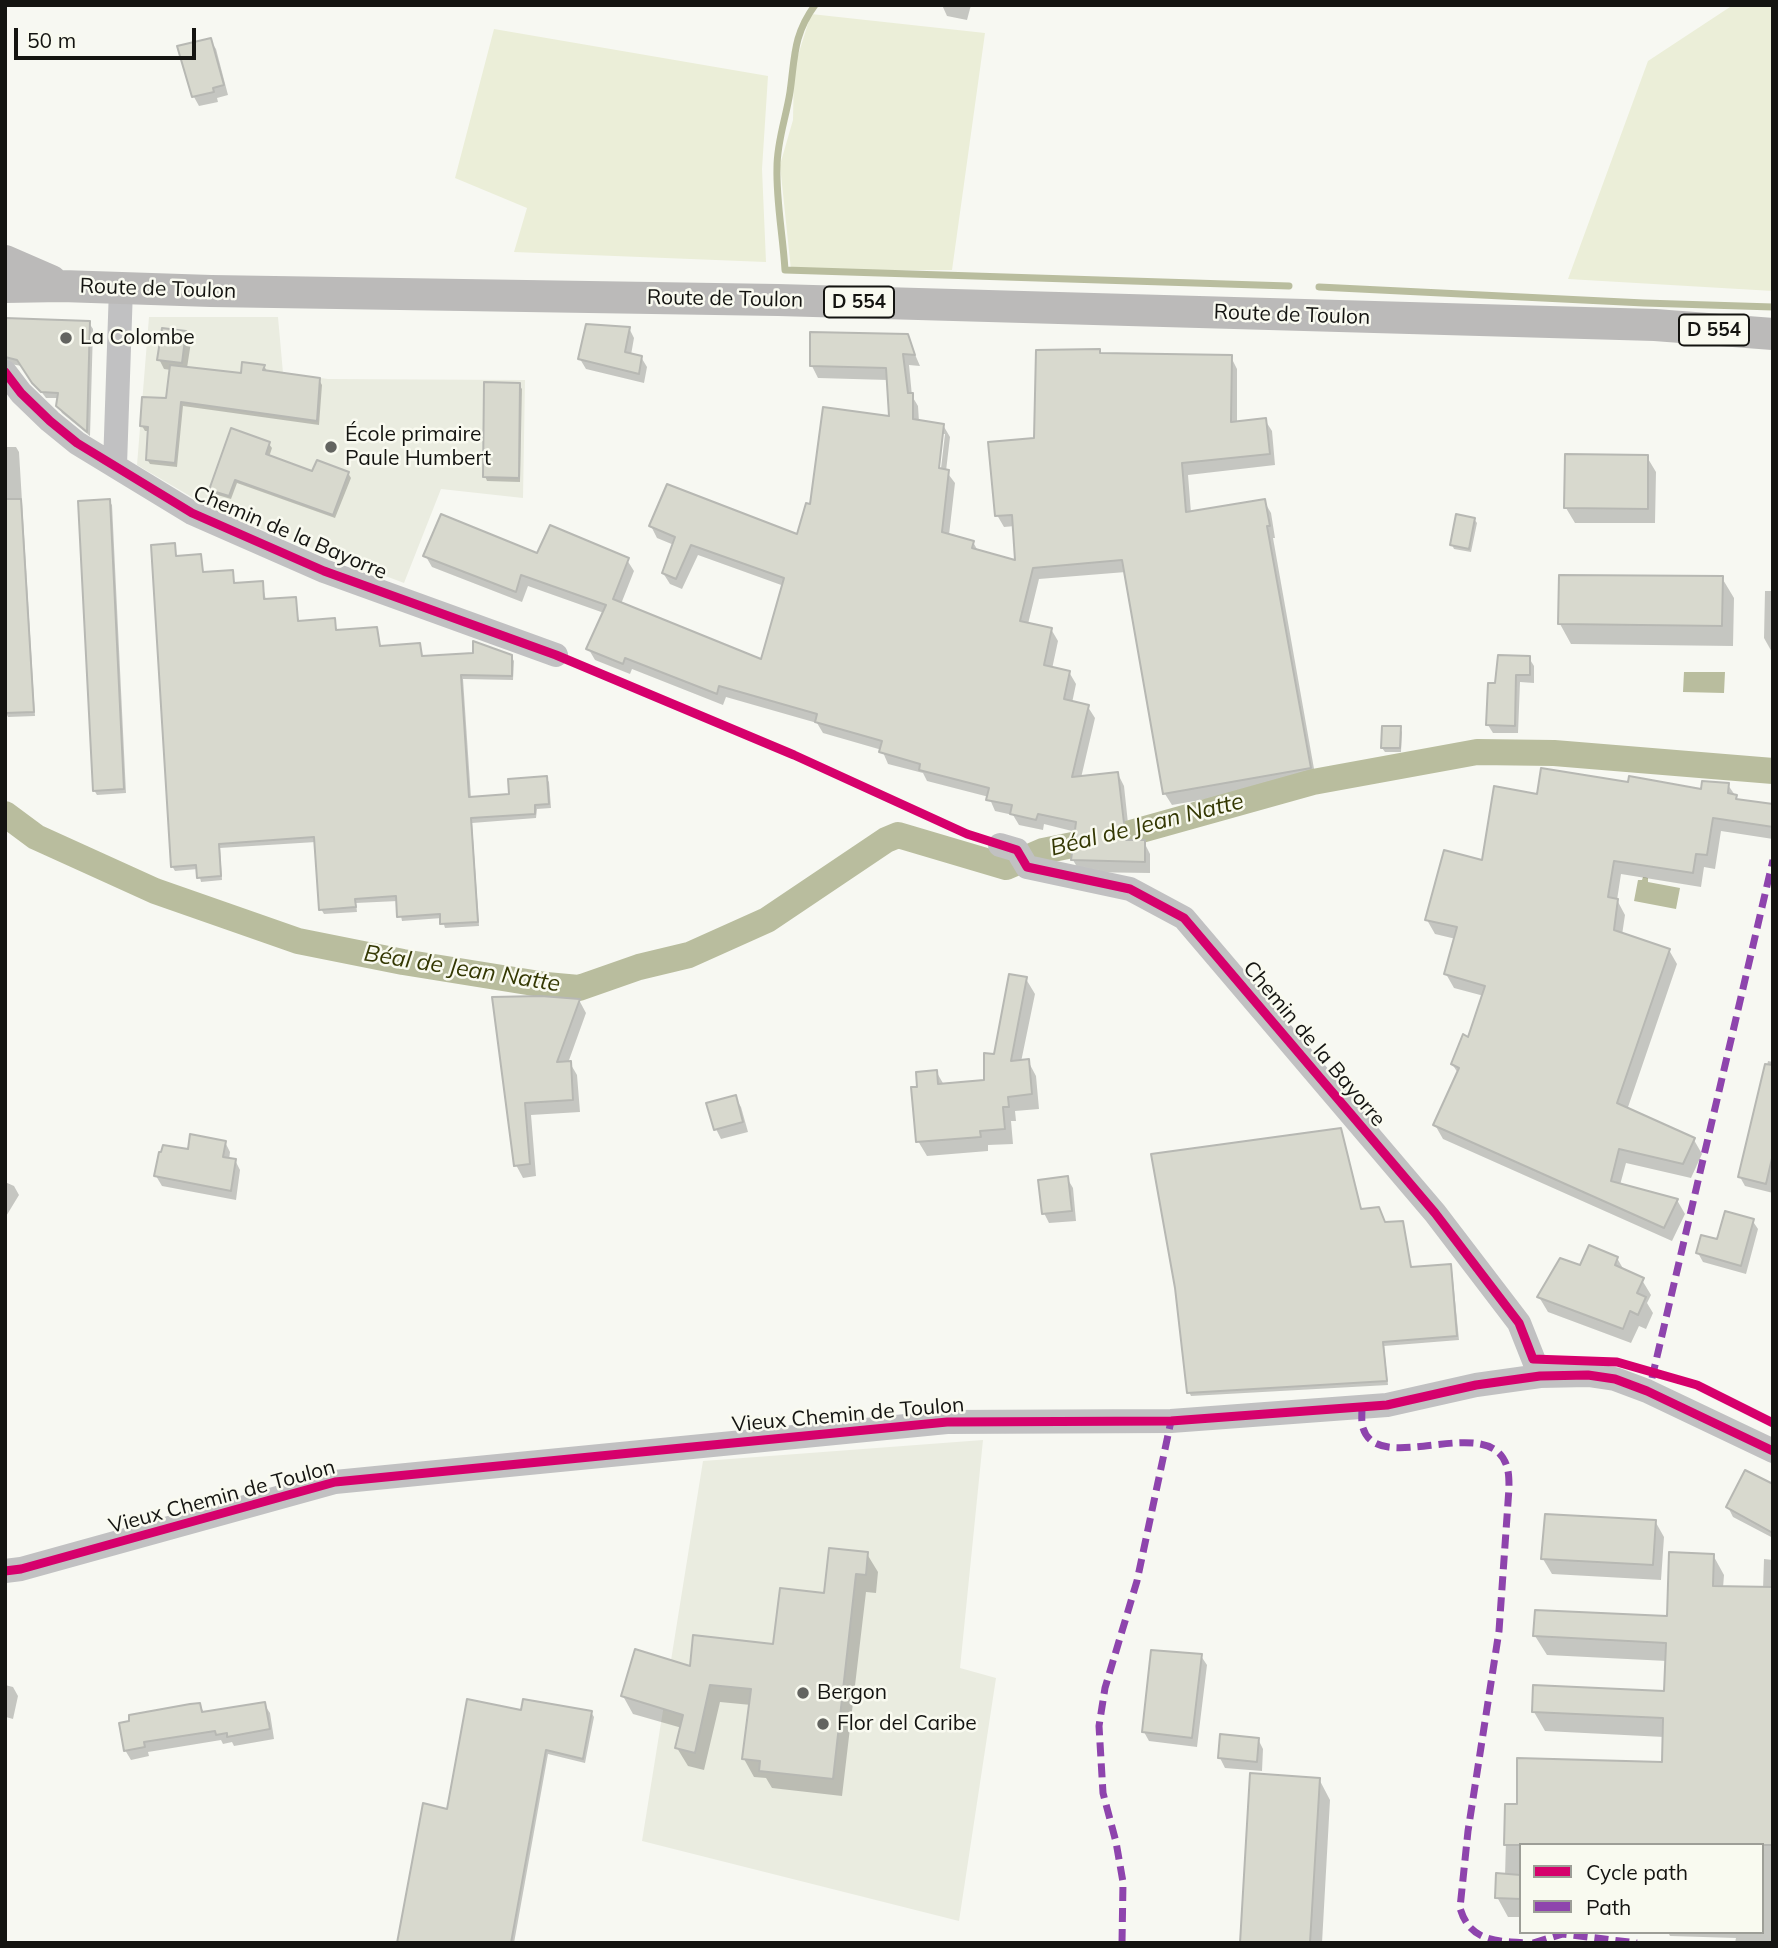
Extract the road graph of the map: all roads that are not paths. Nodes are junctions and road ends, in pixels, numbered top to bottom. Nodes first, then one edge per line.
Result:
1 (5, 261) edge
2 (62, 286) junction
3 (5, 287) edge
4 (121, 288) junction
5 (1773, 322) edge
6 (1655, 325) junction
7 (1773, 334) edge
8 (5, 372) edge
9 (115, 465) junction
10 (556, 655) dead end
11 (1014, 853) dead end
12 (1540, 1376) junction
13 (1773, 1451) edge
14 (5, 1572) edge

1 - 2 main road
2 - 3 main road, Route de Toulon / D 554
2 - 4 main road, Route de Toulon / D 554
4 - 6 main road, Route de Toulon / D 554
4 - 9 street
5 - 6 main road, Route de Toulon / D 554
6 - 7 main road, Route de Toulon / D 554
8 - 9 street, Chemin de la Bayorre
9 - 10 street, Chemin de la Bayorre
11 - 12 street, Chemin de la Bayorre
12 - 13 street, Vieux Chemin de Toulon
12 - 14 street, Vieux Chemin de Toulon

